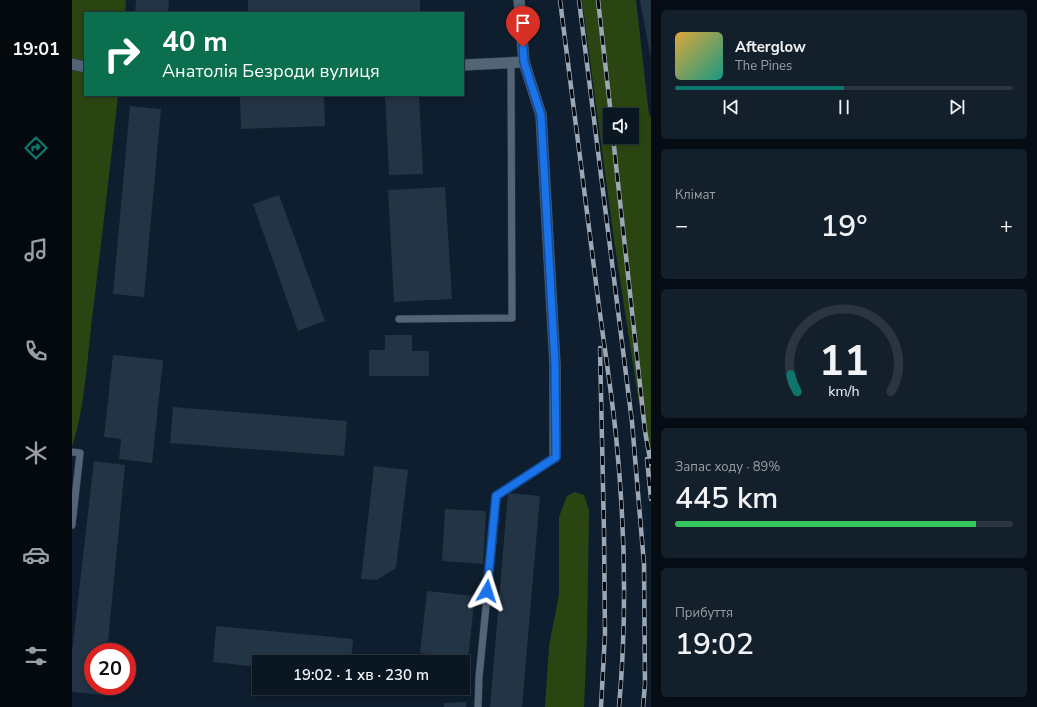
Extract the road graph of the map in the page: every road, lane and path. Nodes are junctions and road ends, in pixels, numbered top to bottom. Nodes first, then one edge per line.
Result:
1 (519, 0) edge
2 (511, 62) junction
3 (524, 62) junction
4 (72, 64) edge
5 (464, 65) edge
6 (84, 67) edge
7 (399, 319) dead end
8 (72, 452) edge
9 (556, 457) joint
10 (72, 525) edge
11 (478, 707) edge

1 - 3 street
2 - 3 street
2 - 5 street
2 - 7 lane
3 - 9 street
4 - 6 street
8 - 10 lane
9 - 11 lane

